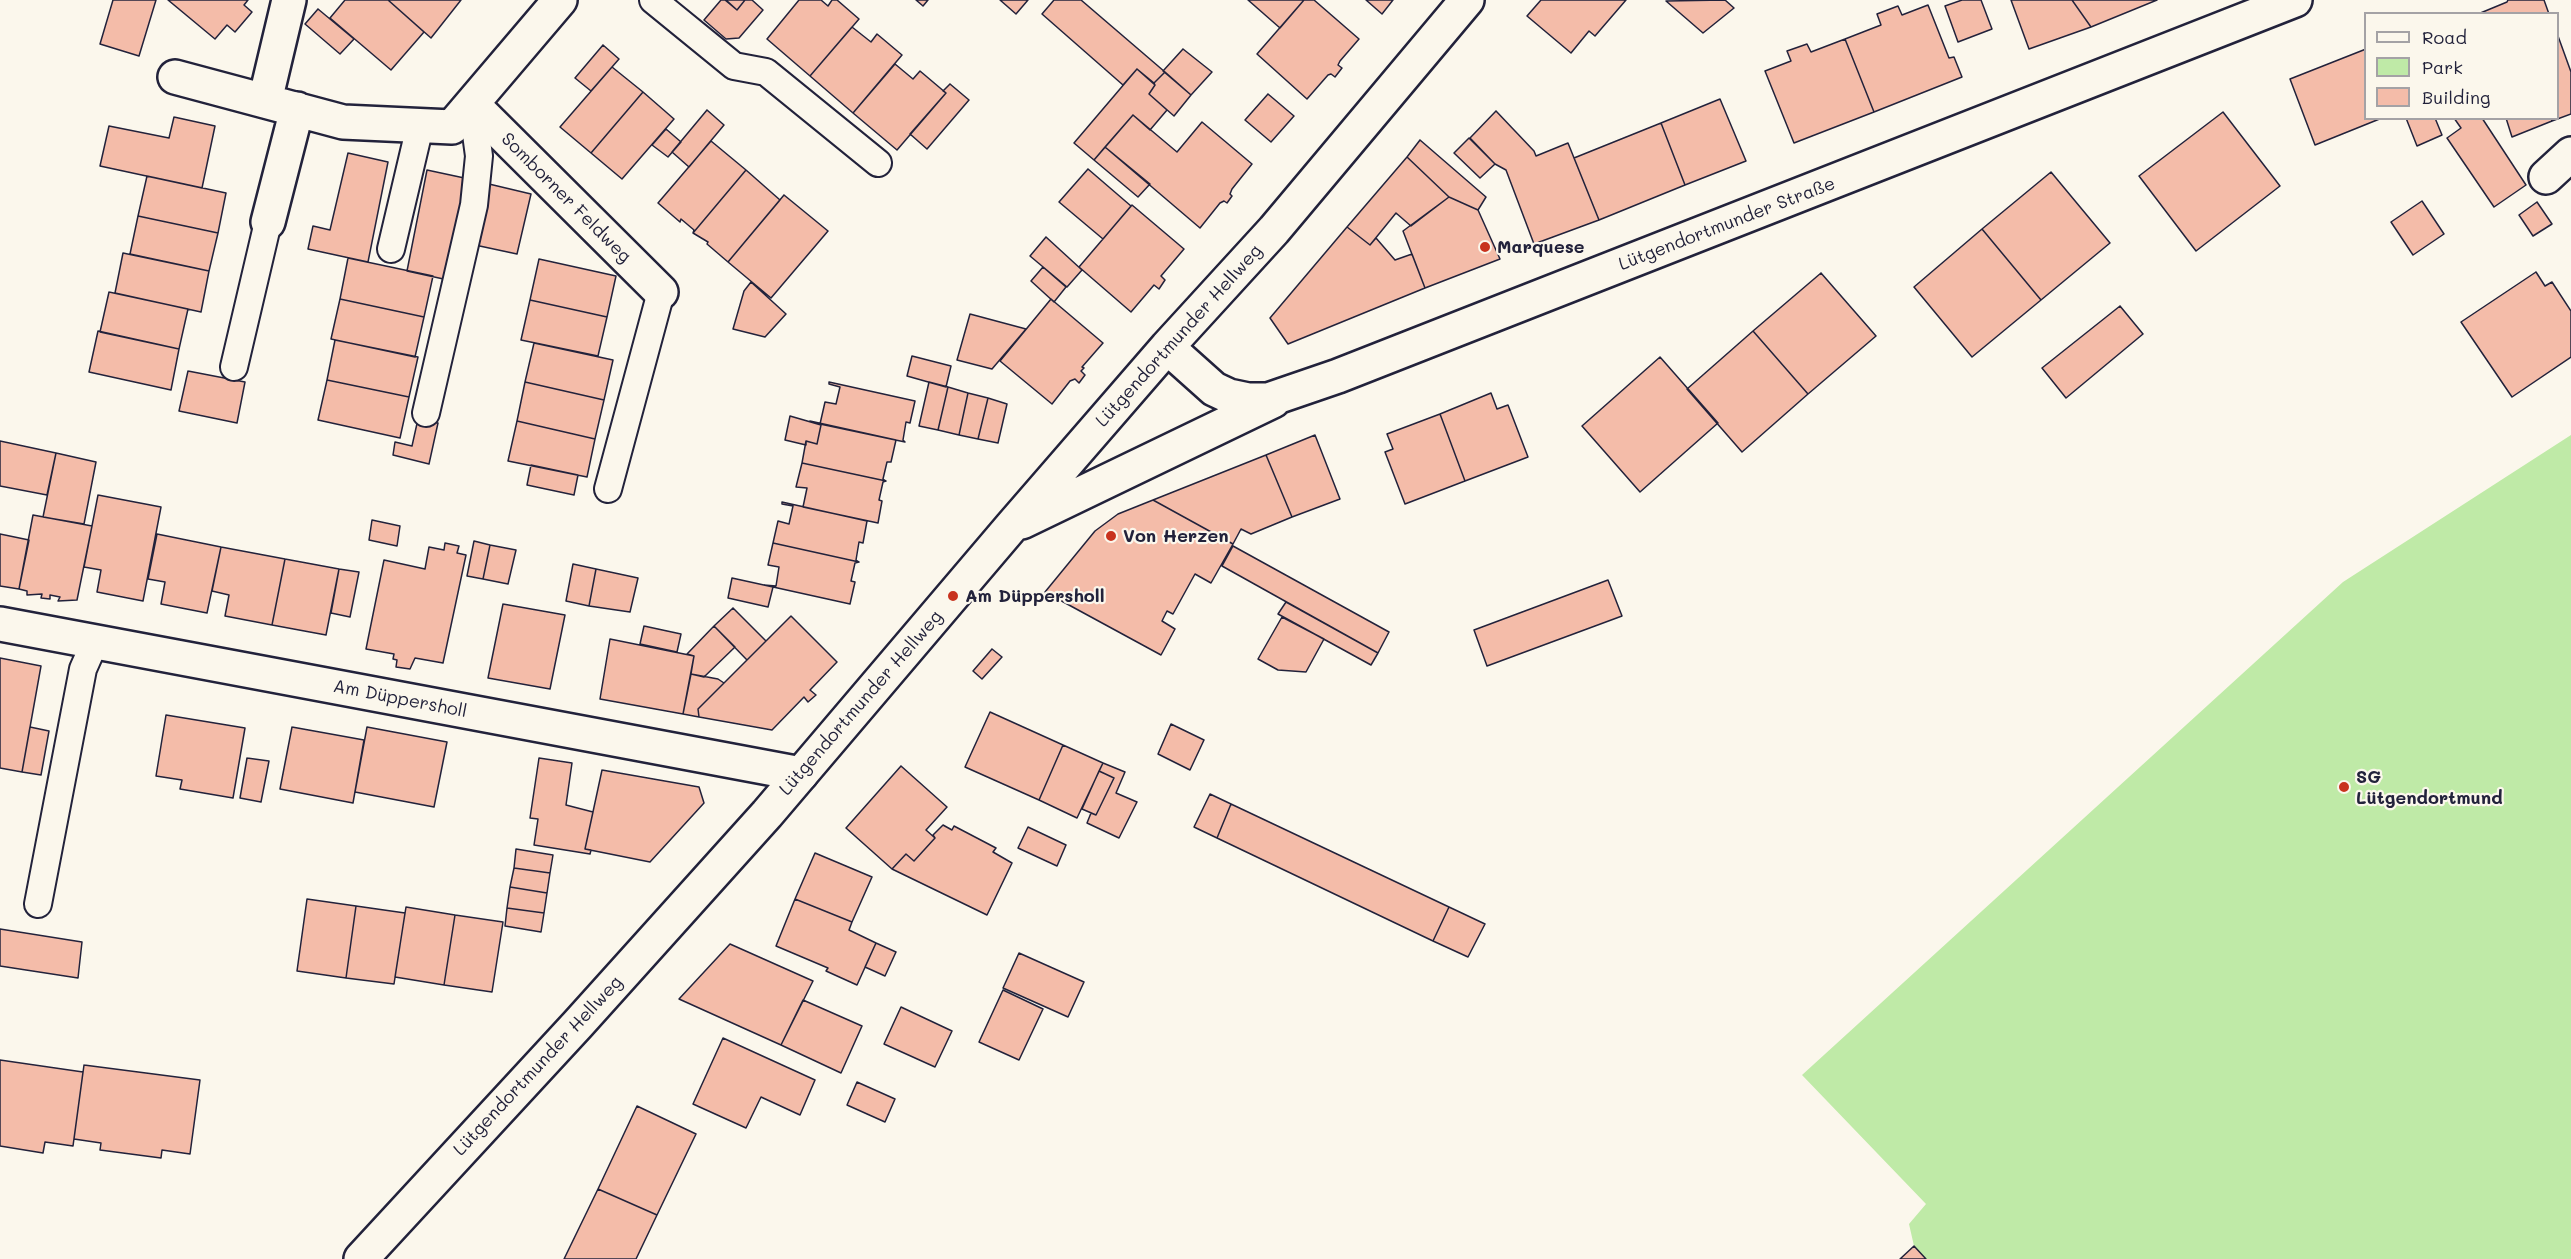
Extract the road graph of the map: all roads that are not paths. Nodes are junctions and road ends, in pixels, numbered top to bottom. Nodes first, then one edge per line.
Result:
1 (289, 0) edge
2 (560, 0) edge
3 (653, 0) edge
4 (1467, 0) edge
5 (2295, 0) edge
6 (175, 77) dead end
7 (265, 101) junction
8 (472, 104) junction
9 (297, 109) junction
10 (420, 126) junction
11 (2571, 154) edge
12 (878, 163) dead end
13 (2546, 177) dead end
14 (268, 222) joint
15 (391, 249) dead end
16 (661, 292) joint
17 (1167, 347) junction
18 (234, 367) dead end
19 (1288, 393) junction
20 (426, 413) dead end
21 (608, 489) dead end
22 (1011, 527) junction
23 (0, 624) edge
24 (95, 642) junction
25 (801, 774) junction
26 (38, 904) dead end
27 (361, 1259) edge

1 - 7 street
2 - 8 street
3 - 12 lane
4 - 17 street, Lütgendortmunder Hellweg
5 - 19 street, Lütgendortmunder Straße
6 - 7 street
7 - 9 street
8 - 10 street
8 - 16 street, Somborner Feldweg
8 - 20 lane
9 - 10 street
9 - 14 street
10 - 15 lane
11 - 13 street
14 - 18 lane
16 - 21 lane
17 - 19 street, Lütgendortmunder Straße
17 - 22 street, Lütgendortmunder Hellweg
19 - 22 street
22 - 25 street, Lütgendortmunder Hellweg
23 - 24 street, Am Düppersholl
24 - 25 street, Am Düppersholl
24 - 26 lane
25 - 27 street, Lütgendortmunder Hellweg

